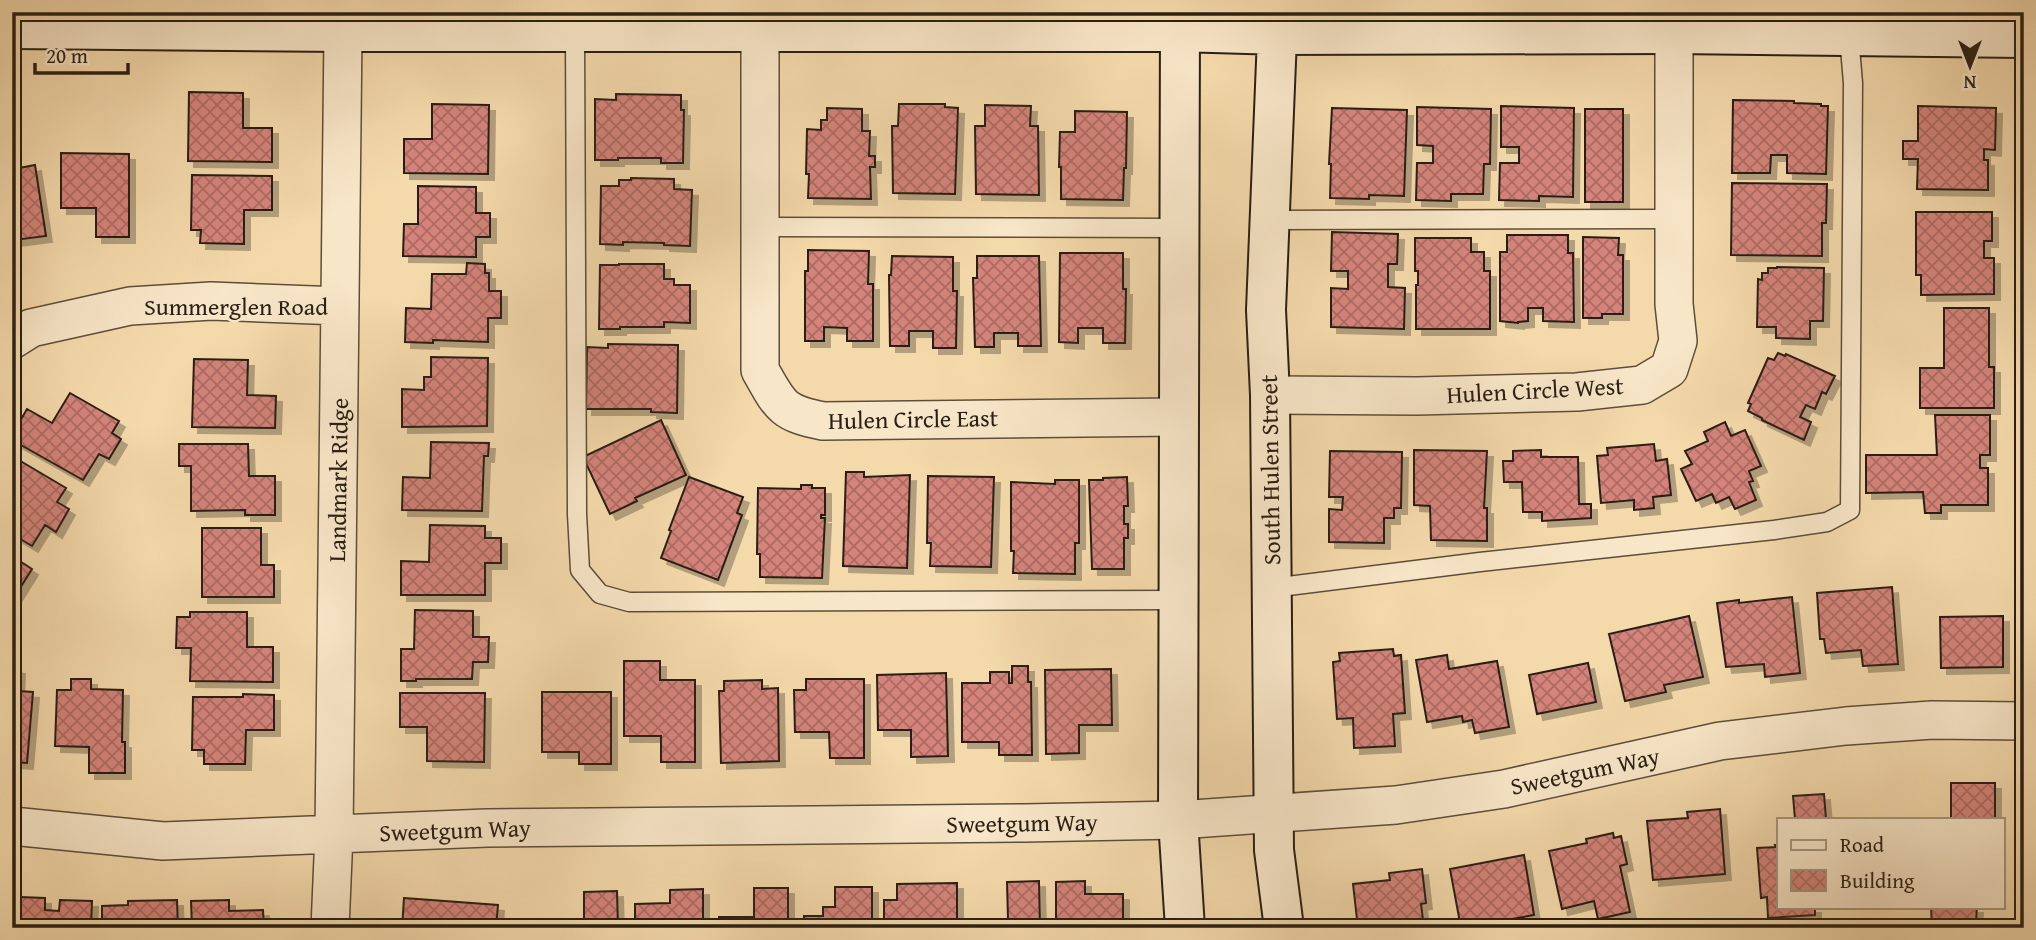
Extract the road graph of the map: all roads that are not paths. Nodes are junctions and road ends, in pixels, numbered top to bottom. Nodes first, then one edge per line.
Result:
1 (1180, 22) edge
2 (1278, 24) edge
3 (12, 29) edge
4 (760, 31) junction
5 (343, 32) junction
6 (575, 32) junction
7 (1674, 34) junction
8 (1849, 36) junction
9 (2024, 38) edge
10 (1674, 219) junction
11 (1270, 220) junction
12 (760, 227) junction
13 (1178, 228) junction
14 (340, 306) junction
15 (12, 340) edge
16 (1270, 395) junction
17 (1178, 417) junction
18 (1272, 588) junction
19 (1178, 600) junction
20 (2024, 721) edge
21 (1273, 813) junction
22 (1178, 820) junction
23 (12, 825) edge
24 (334, 834) junction
25 (330, 928) edge
26 (1185, 928) edge
27 (1283, 928) edge

1 - 2 street
1 - 4 street
1 - 13 street
2 - 7 street
2 - 11 street, South Hulen Street
3 - 5 street
4 - 6 street
4 - 12 street, Hulen Circle East
5 - 6 street
5 - 14 street, Landmark Ridge
6 - 19 lane
7 - 8 street
7 - 10 street, Hulen Circle West
8 - 9 street
8 - 18 lane
10 - 11 lane
10 - 16 street, Hulen Circle West
11 - 16 street, South Hulen Street
12 - 13 lane
12 - 17 street, Hulen Circle East
13 - 17 street
14 - 15 street, Summerglen Road
14 - 24 street, Landmark Ridge
16 - 18 street, South Hulen Street
17 - 19 street
18 - 21 street, South Hulen Street
19 - 22 street
20 - 21 street, Sweetgum Way
21 - 22 street, Sweetgum Way
21 - 27 street, South Hulen Street
22 - 24 street, Sweetgum Way
22 - 26 street
23 - 24 street, Sweetgum Way
24 - 25 street, Landmark Ridge

